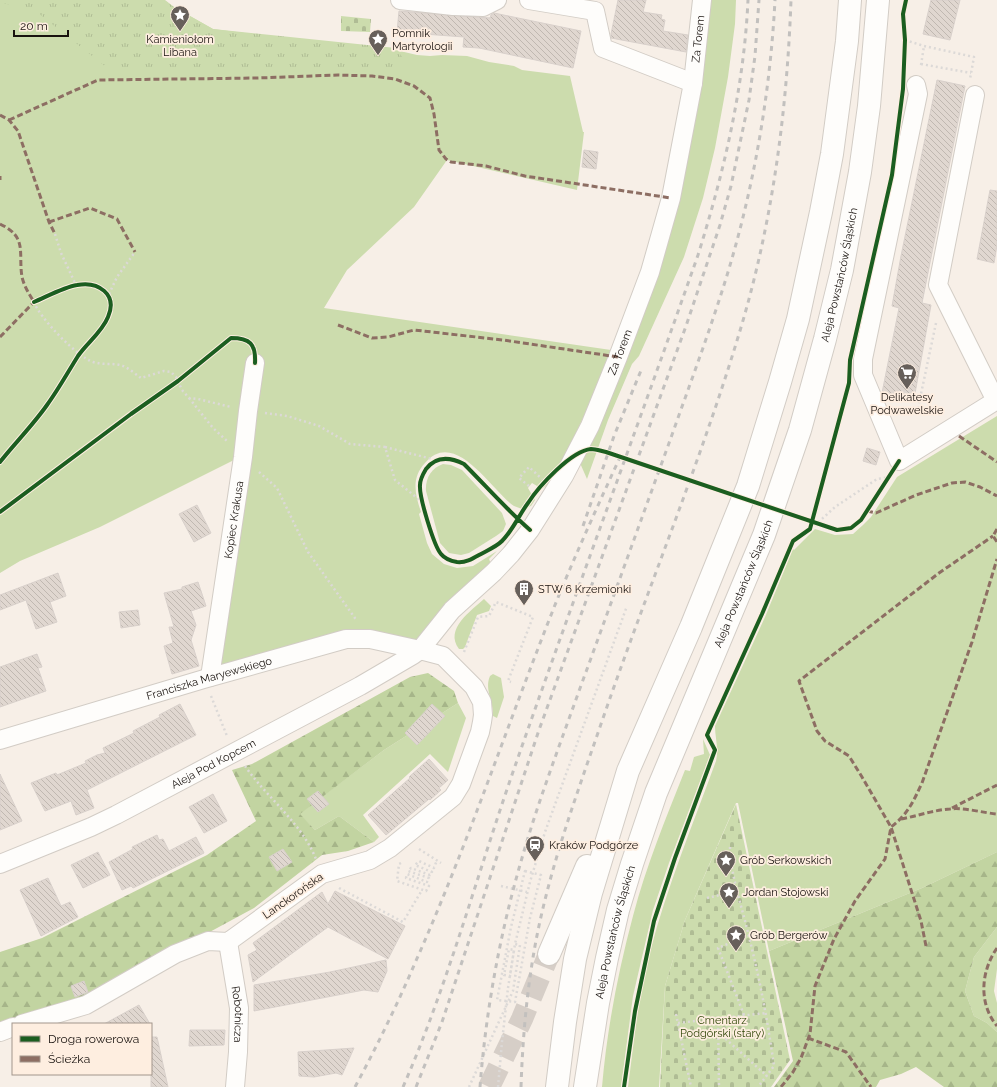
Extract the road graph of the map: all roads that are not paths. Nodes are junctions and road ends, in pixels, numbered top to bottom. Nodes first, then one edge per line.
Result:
1 (400, 0) edge
2 (497, 0) edge
3 (529, 0) edge
4 (702, 0) edge
5 (850, 0) edge
6 (878, 0) edge
7 (915, 73) road end
8 (693, 83) junction
9 (975, 95) dead end
10 (255, 363) dead end
11 (997, 400) edge
12 (420, 650) junction
13 (207, 678) junction
14 (0, 740) edge
15 (628, 771) junction
16 (0, 864) edge
17 (228, 942) junction
18 (550, 954) tunnel mouth
19 (25, 1023) edge
20 (12, 1027) edge
21 (0, 1032) edge
22 (235, 1087) edge
23 (557, 1087) edge
24 (585, 1087) edge

1 - 2 street
3 - 8 street
4 - 8 street, Za Torem
5 - 15 main road
6 - 24 main road, Aleja Powstańców Śląskich
7 - 11 street
8 - 12 street, Za Torem
9 - 11 street
10 - 13 street, Kopiec Krakusa
12 - 13 street, Franciszka Maryewskiego
12 - 16 street, Aleja Pod Kopcem
12 - 17 street, Lanckorońska
13 - 14 street, Franciszka Maryewskiego
15 - 18 main road
15 - 23 main road
17 - 19 street
17 - 22 street, Robotnicza
20 - 21 street

